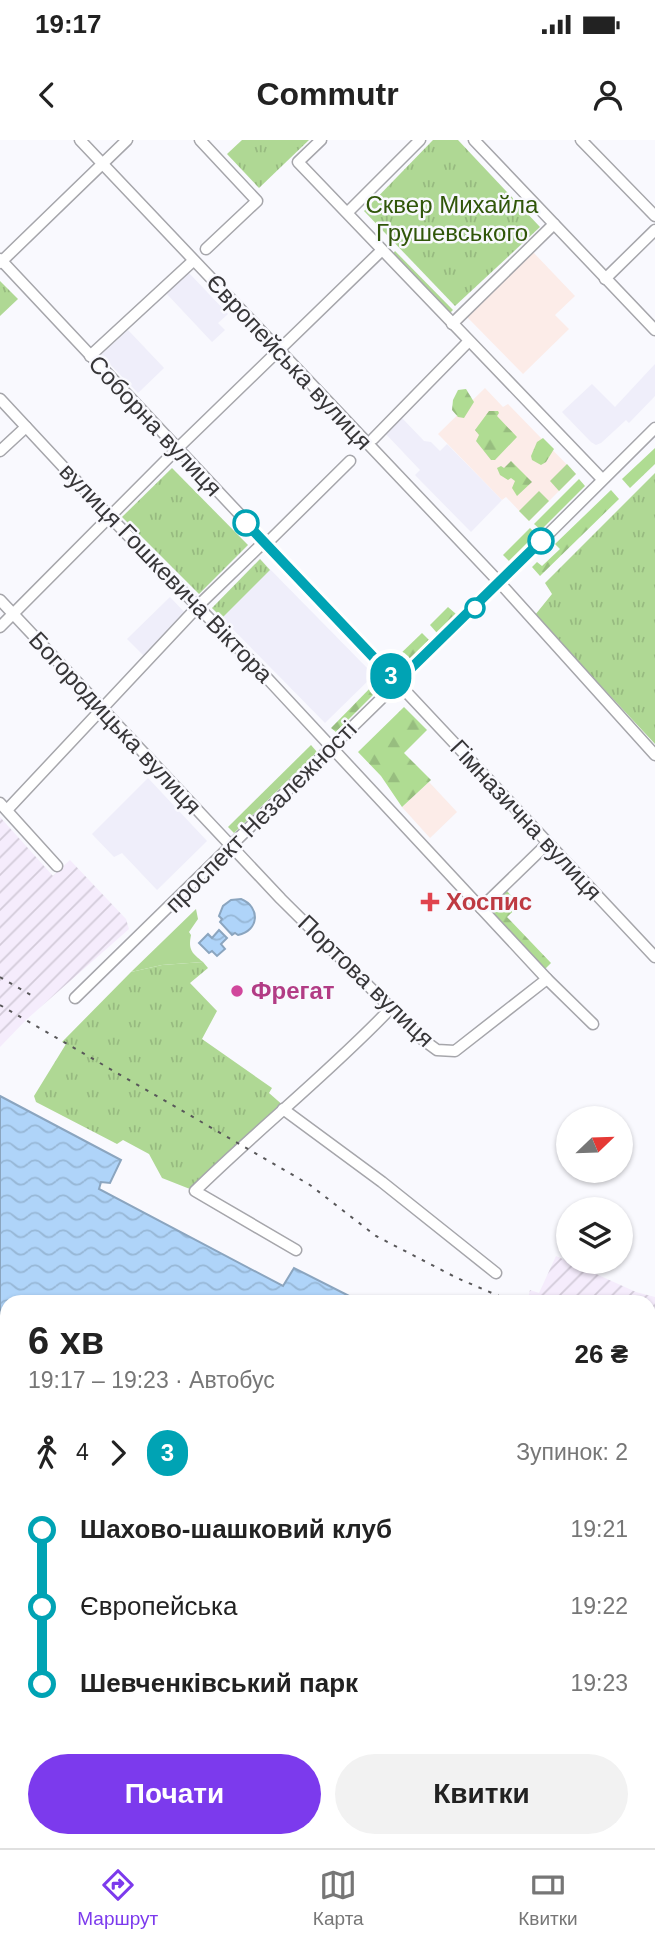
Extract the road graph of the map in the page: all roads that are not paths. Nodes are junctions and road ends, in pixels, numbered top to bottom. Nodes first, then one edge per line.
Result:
1 (80, 140) edge
2 (127, 140) edge
3 (200, 140) edge
4 (321, 140) edge
5 (420, 140) edge
6 (474, 140) edge
7 (490, 140) edge
8 (581, 140) edge
9 (482, 148) junction
10 (102, 163) junction
11 (348, 212) junction
12 (655, 216) edge
13 (554, 224) junction
14 (655, 230) edge
15 (206, 249) dead end
16 (381, 251) junction
17 (0, 261) edge
18 (193, 261) junction
19 (605, 279) junction
20 (452, 324) junction
21 (655, 330) edge
22 (468, 342) junction
23 (279, 350) junction
24 (90, 356) junction
25 (0, 399) edge
26 (26, 427) junction
27 (655, 428) edge
28 (373, 439) dead end
29 (177, 449) junction
30 (0, 451) edge
31 (350, 461) dead end
32 (602, 480) junction
33 (109, 516) junction
34 (265, 543) junction
35 (500, 583) junction
36 (0, 600) edge
37 (198, 607) junction
38 (13, 614) junction
39 (0, 627) edge
40 (397, 682) junction
41 (101, 709) junction
42 (332, 747) junction
43 (655, 755) edge
44 (3, 807) edge
45 (548, 844) junction
46 (230, 846) junction
47 (57, 866) dead end
48 (481, 908) junction
49 (655, 957) edge
50 (547, 979) junction
51 (75, 998) dead end
52 (390, 1009) junction
53 (593, 1024) dead end
54 (283, 1109) junction
55 (296, 1250) dead end
56 (496, 1273) dead end

1 - 10 street, Європейська вулиця
2 - 10 street
3 - 15 street
4 - 11 street
5 - 11 street
6 - 9 street
7 - 9 street
8 - 12 street
9 - 13 street
10 - 17 street
10 - 18 street, Європейська вулиця
11 - 16 street
13 - 19 street
13 - 20 street
14 - 19 street
16 - 20 street
16 - 23 street
17 - 24 street, Соборна вулиця
18 - 23 street, Європейська вулиця
18 - 24 street
19 - 21 street
20 - 22 street
22 - 28 street
22 - 32 street
23 - 29 street
23 - 35 street, Європейська вулиця
24 - 29 street, Соборна вулиця
25 - 26 street, вулиця Гошкевича Віктора
26 - 30 street
26 - 33 street, вулиця Гошкевича Віктора
27 - 32 street, проспект Незалежності
29 - 33 street
29 - 34 street, Соборна вулиця
31 - 34 street
32 - 35 street, проспект Незалежності
33 - 37 street, вулиця Гошкевича Віктора
33 - 38 street
34 - 37 street
34 - 40 street, Соборна вулиця
35 - 40 street, проспект Незалежності
35 - 43 street, Європейська вулиця
36 - 38 street, Богородицька вулиця
37 - 41 street
37 - 42 street, вулиця Гошкевича Віктора
38 - 39 street
38 - 41 street, Богородицька вулиця
40 - 42 street, проспект Незалежності
40 - 45 street, Гімназична вулиця
41 - 44 street
41 - 46 street, Богородицька вулиця
42 - 46 street, проспект Незалежності
42 - 48 street, вулиця Гошкевича Віктора
44 - 47 street
45 - 48 street
45 - 49 street, Гімназична вулиця
46 - 51 street, проспект Незалежності
46 - 52 street, Портова вулиця
48 - 50 street, вулиця Гошкевича Віктора
50 - 52 street, Портова вулиця
50 - 53 street, вулиця Гошкевича Віктора
52 - 54 street
54 - 55 street
54 - 56 street

